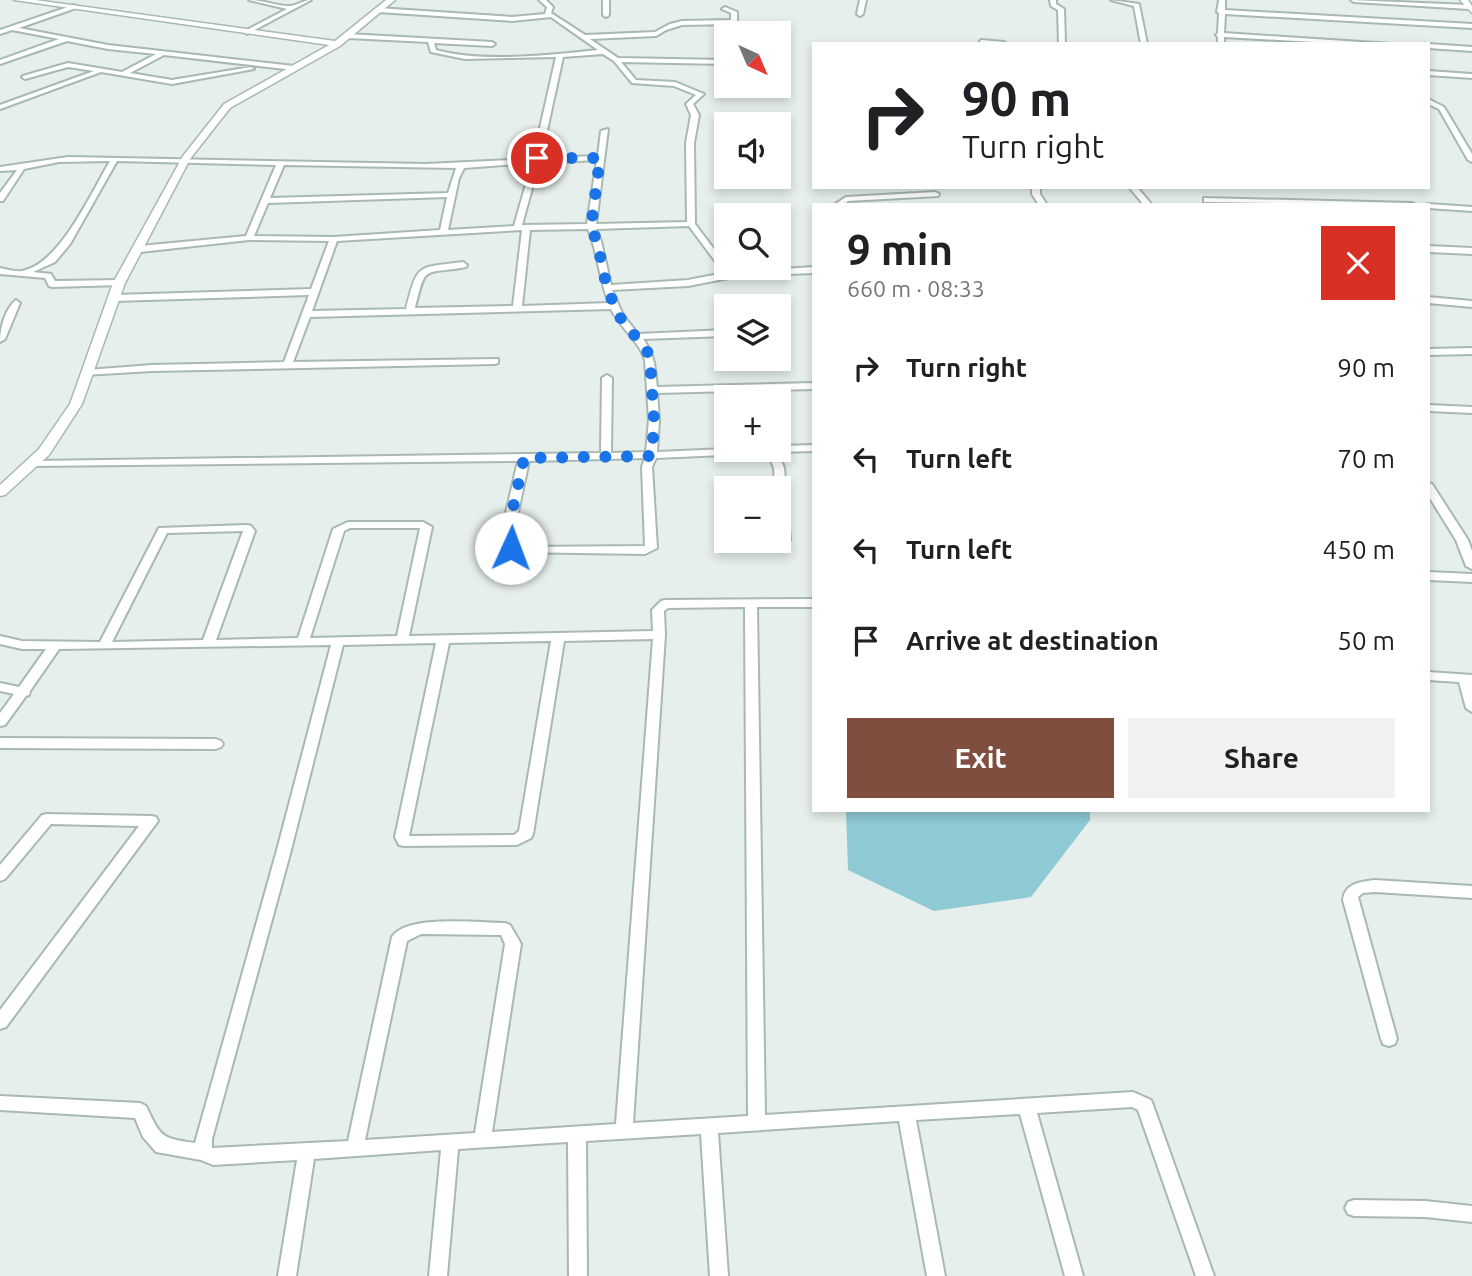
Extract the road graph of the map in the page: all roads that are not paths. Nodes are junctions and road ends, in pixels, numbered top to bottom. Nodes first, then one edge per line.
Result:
1 (18, 0) edge
2 (252, 0) edge
3 (308, 0) edge
4 (391, 0) edge
5 (542, 0) edge
6 (606, 0) edge
7 (863, 0) edge
8 (1053, 0) edge
9 (1114, 0) edge
10 (1222, 0) edge
11 (1354, 0) edge
12 (1396, 1) edge
13 (268, 5) junction
14 (1468, 6) edge
15 (74, 7) junction
16 (291, 8) junction
17 (725, 9) dead end
18 (378, 10) junction
19 (1220, 12) junction
20 (860, 14) dead end
21 (277, 15) junction
22 (548, 15) junction
23 (606, 15) dead end
24 (734, 21) edge
25 (714, 22) edge
26 (1472, 26) edge
27 (12, 28) junction
28 (0, 32) edge
29 (247, 32) junction
30 (1219, 35) junction
31 (348, 36) junction
32 (584, 37) junction
33 (66, 39) junction
34 (431, 42) junction
35 (1062, 42) edge
36 (1144, 42) edge
37 (1221, 42) edge
38 (1350, 42) edge
39 (337, 44) junction
40 (492, 44) dead end
41 (1430, 46) edge
42 (1472, 49) edge
43 (603, 52) junction
44 (162, 54) junction
45 (560, 55) junction
46 (616, 60) junction
47 (0, 62) edge
48 (714, 62) edge
49 (273, 64) junction
50 (294, 68) junction
51 (100, 71) junction
52 (1430, 73) edge
53 (123, 74) junction
54 (1472, 76) edge
55 (25, 77) dead end
56 (1430, 102) edge
57 (0, 107) edge
58 (605, 131) dead end
59 (186, 158) junction
60 (537, 158) junction
61 (600, 158) junction
62 (114, 160) junction
63 (1472, 160) edge
64 (281, 163) junction
65 (461, 166) junction
66 (0, 169) edge
67 (21, 169) junction
68 (1135, 189) edge
69 (934, 190) edge
70 (450, 195) junction
71 (0, 199) edge
72 (1205, 199) edge
73 (265, 201) junction
74 (944, 202) dead end
75 (841, 203) edge
76 (1146, 203) edge
77 (1343, 203) edge
78 (1430, 206) edge
79 (1472, 209) edge
80 (691, 224) junction
81 (591, 227) junction
82 (521, 228) junction
83 (443, 233) junction
84 (249, 238) junction
85 (334, 239) junction
86 (140, 249) junction
87 (1430, 249) edge
88 (1472, 251) edge
89 (714, 254) edge
90 (463, 265) dead end
91 (812, 270) edge
92 (0, 271) edge
93 (28, 271) junction
94 (791, 271) edge
95 (714, 277) edge
96 (119, 283) junction
97 (607, 288) junction
98 (312, 292) junction
99 (114, 298) junction
100 (1430, 300) edge
101 (16, 303) dead end
102 (1472, 304) edge
103 (615, 306) junction
104 (517, 307) junction
105 (410, 309) junction
106 (306, 314) junction
107 (714, 334) edge
108 (635, 337) junction
109 (0, 339) edge
110 (1472, 351) edge
111 (1430, 352) edge
112 (495, 361) dead end
113 (288, 364) junction
114 (87, 373) junction
115 (607, 377) dead end
116 (812, 386) edge
117 (652, 390) junction
118 (1430, 408) edge
119 (1472, 411) edge
120 (791, 449) edge
121 (812, 449) edge
122 (714, 453) edge
123 (606, 456) junction
124 (652, 456) junction
125 (524, 458) junction
126 (34, 464) junction
127 (1430, 489) edge
128 (0, 492) edge
129 (1472, 566) edge
130 (1430, 576) edge
131 (1472, 578) edge
132 (751, 603) junction
133 (812, 603) edge
134 (659, 635) junction
135 (558, 638) junction
136 (0, 640) edge
137 (402, 641) junction
138 (443, 641) junction
139 (303, 642) junction
140 (338, 642) junction
141 (208, 644) junction
142 (56, 645) junction
143 (104, 646) junction
144 (1430, 676) edge
145 (1468, 679) edge
146 (0, 687) edge
147 (24, 692) junction
148 (1472, 708) edge
149 (0, 722) edge
150 (0, 743) edge
151 (216, 744) dead end
152 (0, 875) edge
153 (1472, 892) edge
154 (0, 1021) edge
155 (1389, 1039) dead end
156 (0, 1103) edge
157 (1027, 1107) junction
158 (906, 1115) junction
159 (757, 1124) junction
160 (709, 1126) junction
161 (624, 1131) junction
162 (577, 1134) junction
163 (482, 1141) junction
164 (450, 1143) junction
165 (355, 1146) junction
166 (307, 1150) junction
167 (204, 1152) junction
168 (1354, 1208) dead end
169 (1472, 1214) edge
170 (287, 1276) edge
171 (438, 1276) edge
172 (578, 1276) edge
173 (719, 1276) edge
174 (936, 1276) edge
175 (1074, 1276) edge
176 (1205, 1276) edge

1 - 15 street
2 - 13 street
3 - 16 street
4 - 18 street
5 - 22 street
6 - 23 street
7 - 20 street
8 - 35 street
9 - 36 street
10 - 19 street
11 - 12 street
12 - 14 street
13 - 16 street
13 - 21 street
15 - 27 street
15 - 29 street
16 - 21 street
17 - 24 street
18 - 22 street
18 - 31 street
19 - 26 street
19 - 30 street
21 - 29 street
22 - 32 street
25 - 32 street
27 - 28 street
27 - 33 street
29 - 39 street
30 - 37 street
30 - 38 street
31 - 34 street
31 - 39 street
32 - 43 street
33 - 44 street
33 - 47 street
34 - 40 street
34 - 45 street
39 - 50 street
41 - 42 street
43 - 45 street
43 - 46 street
44 - 49 street
44 - 53 street
45 - 60 street
46 - 48 street
46 - 80 street
49 - 50 street
49 - 53 street
50 - 59 street
51 - 53 street
51 - 55 street
51 - 57 street
52 - 54 street
56 - 63 street
58 - 61 street
59 - 62 street
59 - 64 street
59 - 86 street
60 - 61 street
60 - 65 street
60 - 82 street
61 - 81 street
62 - 67 street
62 - 93 street
64 - 65 street
64 - 73 street
65 - 70 street
66 - 67 street
67 - 71 street
68 - 76 street
69 - 74 street
69 - 75 street
70 - 73 street
70 - 83 street
72 - 77 street
73 - 84 street
78 - 79 street
80 - 81 street
80 - 89 street
81 - 82 street
81 - 97 street
82 - 83 street
82 - 104 street
83 - 85 street
84 - 85 street
84 - 86 street
85 - 98 street
86 - 96 street
87 - 88 street
90 - 105 street
91 - 94 street
92 - 93 street
93 - 96 street
95 - 97 street
96 - 99 street
97 - 103 street
98 - 99 street
98 - 106 street
99 - 114 street
100 - 102 street
101 - 109 street
103 - 104 street
103 - 108 street
104 - 105 street
105 - 106 street
106 - 113 street
107 - 108 street
108 - 117 street
110 - 111 street
112 - 113 street
113 - 114 street
114 - 126 street
115 - 123 street
116 - 117 street
117 - 124 street
118 - 119 street
120 - 121 street
122 - 124 street
123 - 124 street
123 - 125 street
124 - 125 street
125 - 126 street
126 - 128 street
127 - 129 street
130 - 131 street
132 - 133 street
132 - 134 street
132 - 159 street
134 - 135 street
134 - 161 street
135 - 138 street
135 - 138 street
136 - 142 street
137 - 138 street
137 - 139 street
137 - 140 street
139 - 140 street
139 - 141 street
140 - 167 street
141 - 143 street
141 - 143 street
142 - 143 street
142 - 147 street
144 - 145 street
145 - 148 street
146 - 147 street
147 - 149 street
150 - 151 street
152 - 154 street
153 - 155 street
156 - 167 street
157 - 158 street
157 - 175 street
157 - 176 street
158 - 159 street
158 - 174 street
159 - 160 street
160 - 161 street
160 - 173 street
161 - 162 street
162 - 163 street
162 - 172 street
163 - 164 street
163 - 165 street
164 - 165 street
164 - 171 street
165 - 166 street
166 - 167 street
166 - 170 street
168 - 169 street

